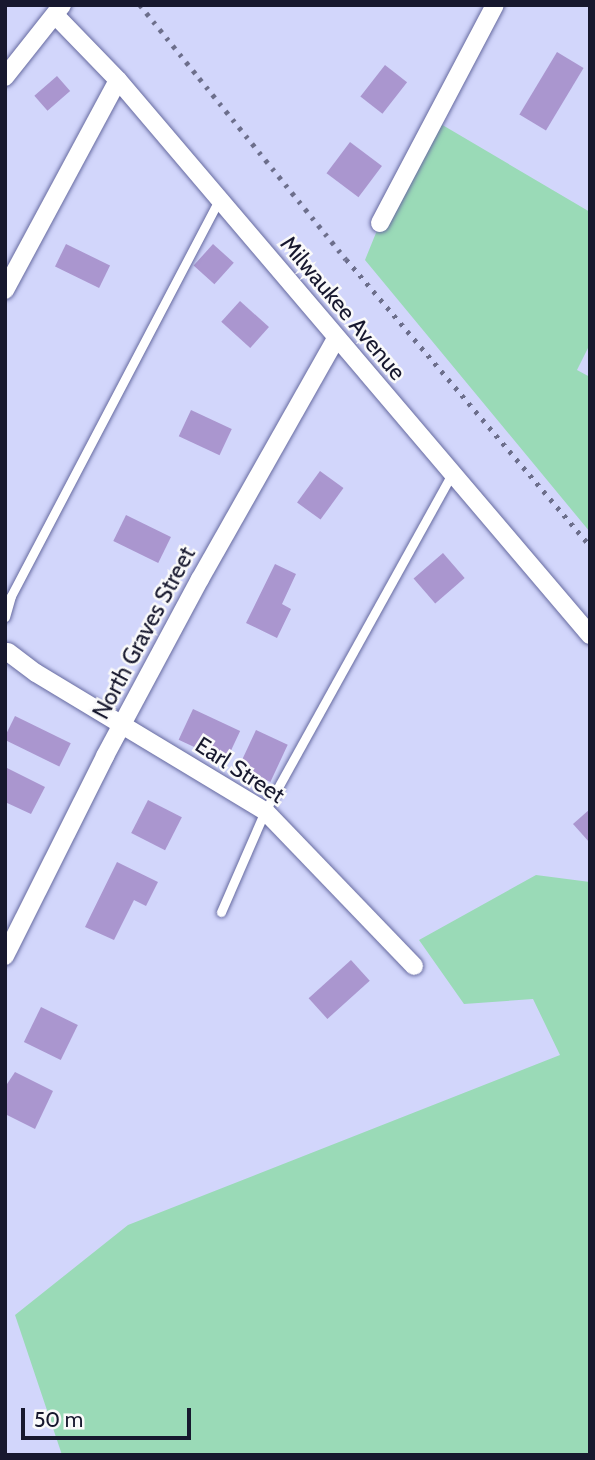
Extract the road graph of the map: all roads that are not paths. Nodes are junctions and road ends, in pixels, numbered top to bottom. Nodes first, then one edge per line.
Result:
1 (495, 5) edge
2 (59, 11) edge
3 (5, 77) edge
4 (118, 80) junction
5 (219, 200) junction
6 (380, 223) dead end
7 (5, 290) edge
8 (336, 339) junction
9 (452, 474) junction
10 (5, 618) edge
11 (590, 635) edge
12 (7, 646) edge
13 (122, 724) junction
14 (265, 811) junction
15 (221, 912) dead end
16 (5, 956) edge
17 (414, 966) dead end

1 - 6 street
2 - 3 street
2 - 4 street, Milwaukee Avenue
4 - 5 street, Milwaukee Avenue
4 - 7 street
5 - 8 street, Milwaukee Avenue
5 - 10 lane
8 - 9 street, Milwaukee Avenue
8 - 13 street, North Graves Street
9 - 11 street, Milwaukee Avenue
9 - 14 lane
12 - 13 street, Earl Street
13 - 14 street, Earl Street
13 - 16 street, North Graves Street
14 - 15 lane
14 - 17 street, Earl Street

